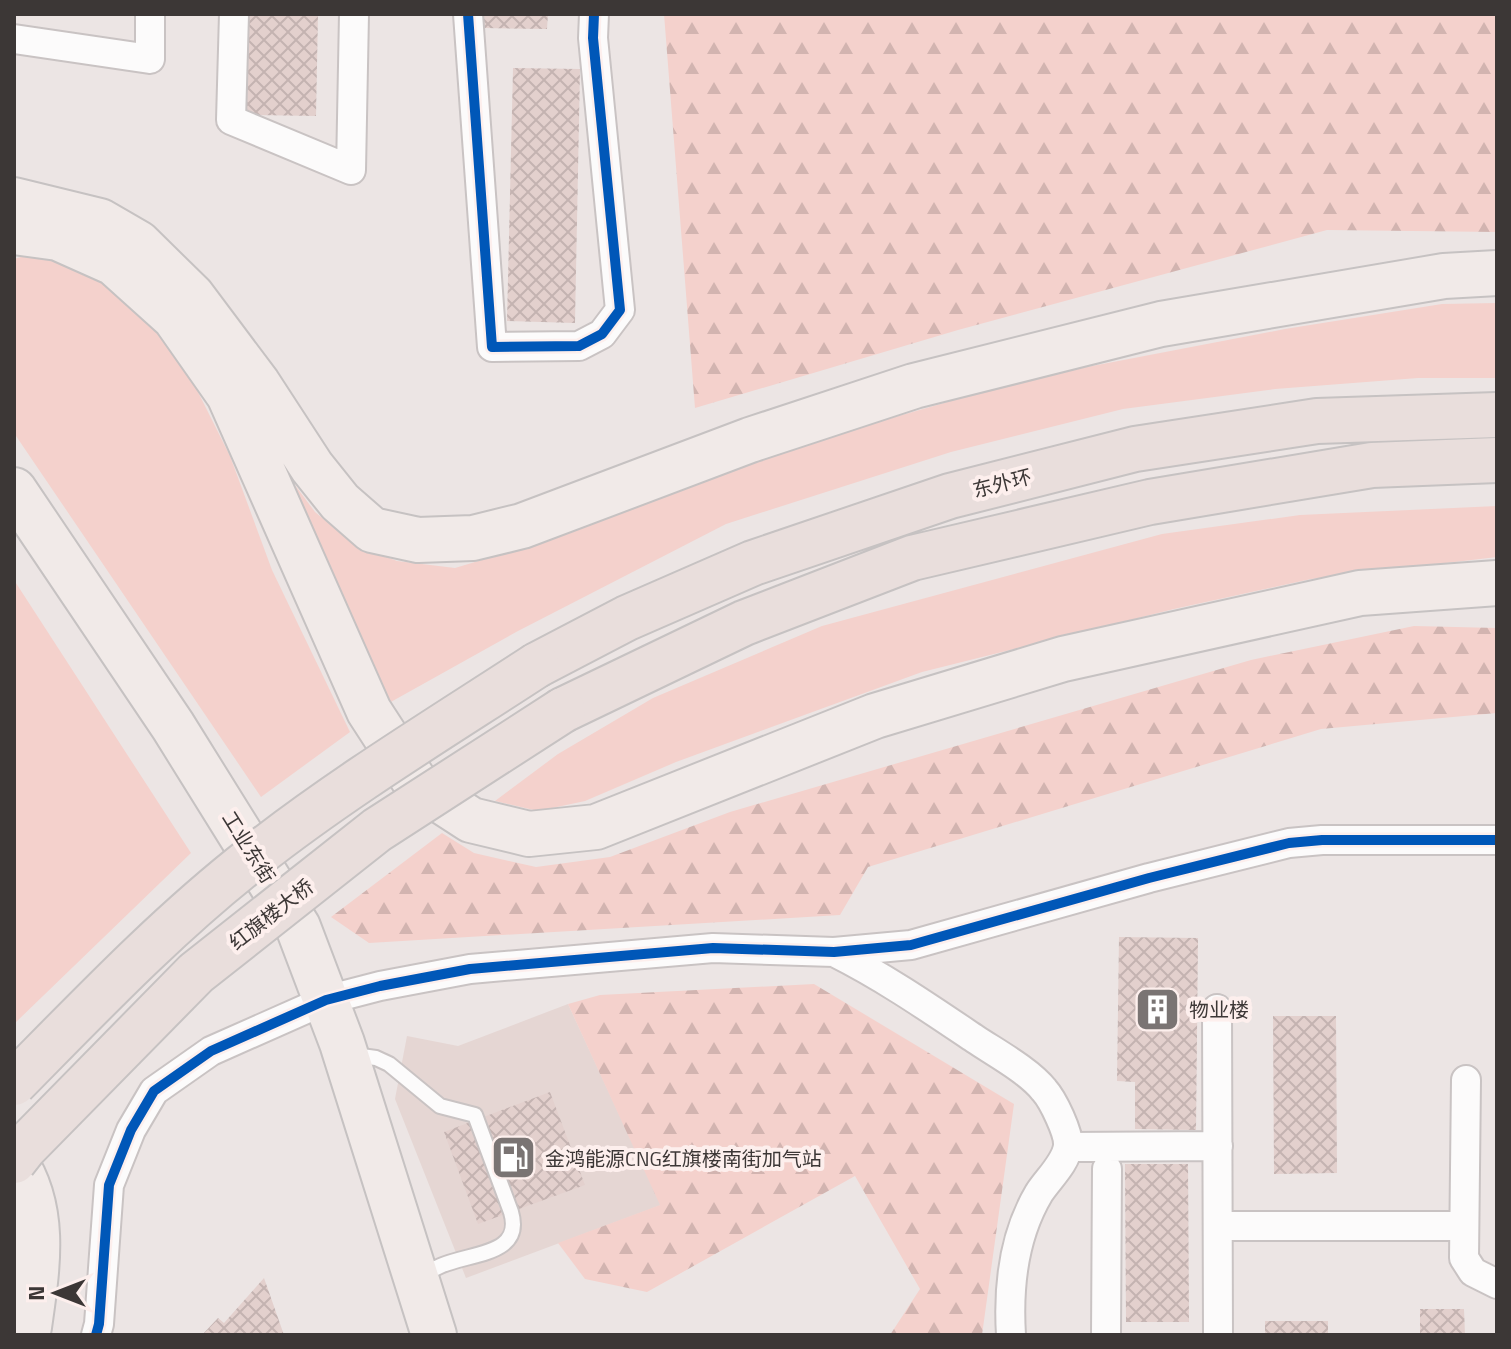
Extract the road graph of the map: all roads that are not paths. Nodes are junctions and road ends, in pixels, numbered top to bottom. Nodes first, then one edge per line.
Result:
1 (150, 14) edge
2 (234, 14) edge
3 (354, 14) edge
4 (468, 14) edge
5 (594, 14) edge
6 (19, 31) edge
7 (14, 200) edge
8 (14, 232) edge
9 (1497, 273) edge
10 (1497, 415) edge
11 (1497, 460) edge
12 (14, 490) edge
13 (14, 537) edge
14 (1497, 583) edge
15 (1497, 840) edge
16 (834, 952) junction
17 (316, 1004) junction
18 (1217, 1009) dead end
19 (345, 1051) junction
20 (1466, 1080) dead end
21 (14, 1083) edge
22 (1218, 1146) junction
23 (1068, 1147) junction
24 (14, 1160) edge
25 (1107, 1169) dead end
26 (1218, 1226) junction
27 (1463, 1226) junction
28 (1497, 1284) edge
29 (420, 1288) junction
30 (26, 1335) edge
31 (96, 1335) edge
32 (406, 1335) edge
33 (434, 1335) edge
34 (1011, 1335) edge
35 (1106, 1335) edge
36 (1218, 1335) edge

1 - 6 street
2 - 3 street
4 - 5 street
7 - 9 main road
8 - 14 main road
10 - 21 highway, 东外环, bridge
11 - 24 highway, 红旗楼大桥, bridge
12 - 17 main road, 工业东街
13 - 17 main road, 工业东街
15 - 16 street
16 - 17 street
16 - 23 street
17 - 19 main road, 工业东街
17 - 31 street
17 - 32 main road, 工业东街
18 - 22 street
19 - 29 main road, 工业东街
19 - 29 lane
20 - 27 street
22 - 23 street
22 - 26 street
23 - 34 street
24 - 30 main road
25 - 35 street
26 - 27 street
26 - 36 street
27 - 28 street
29 - 33 main road, 工业东街

